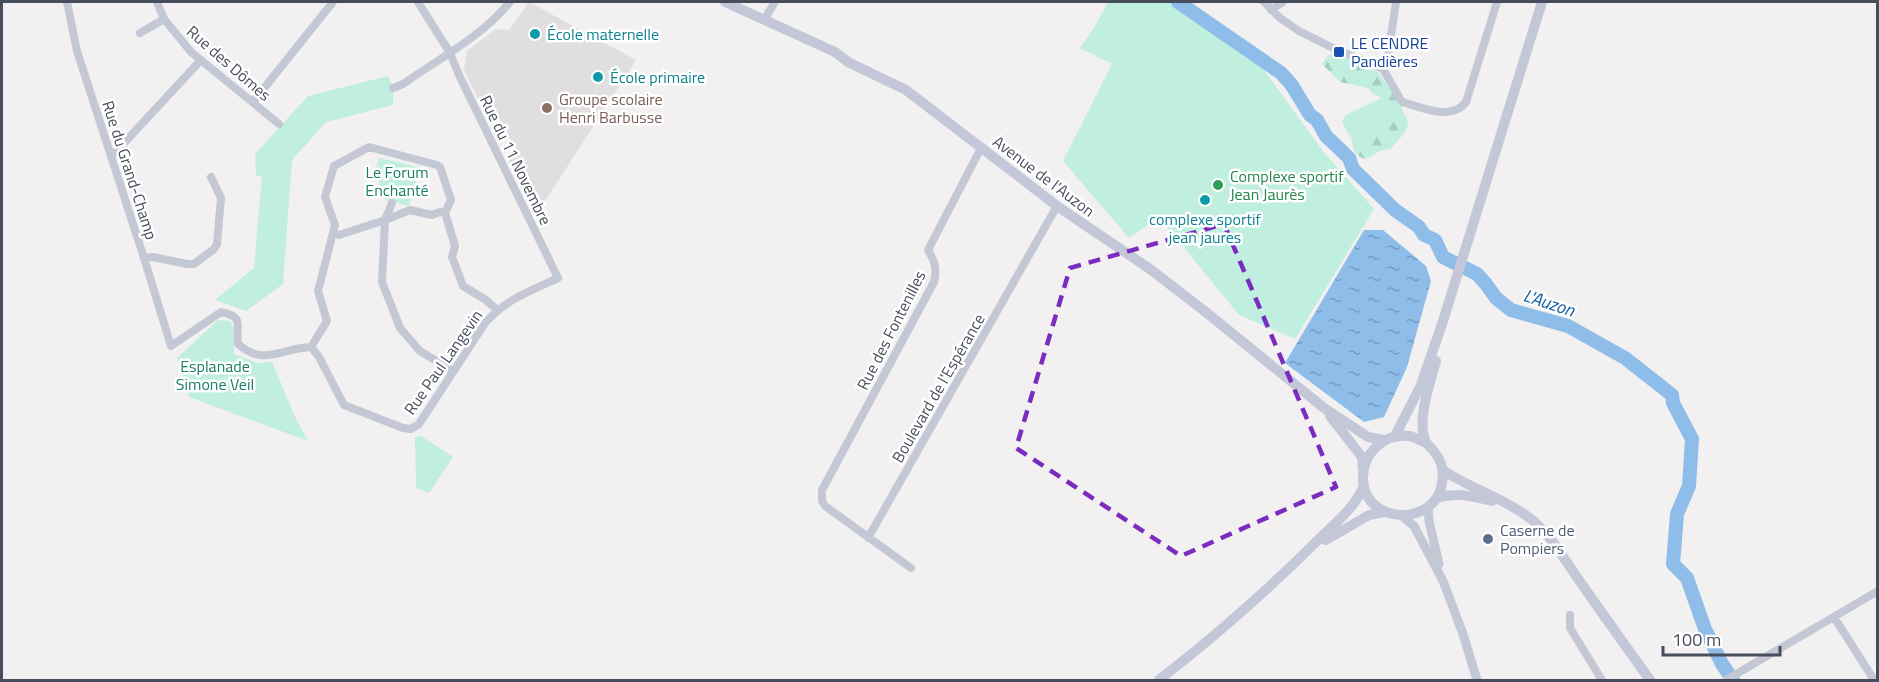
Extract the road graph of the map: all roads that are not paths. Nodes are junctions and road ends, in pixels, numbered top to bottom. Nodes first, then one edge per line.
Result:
1 (67, 2) edge
2 (157, 2) edge
3 (418, 2) edge
4 (510, 2) edge
5 (725, 2) edge
6 (775, 2) edge
7 (1263, 2) edge
8 (1283, 2) edge
9 (1396, 2) edge
10 (1497, 2) edge
11 (1542, 2) edge
12 (329, 3) edge
13 (1271, 10) junction
14 (164, 19) junction
15 (764, 20) junction
16 (140, 33) dead end
17 (450, 53) junction
18 (201, 60) junction
19 (1383, 69) junction
20 (393, 88) dead end
21 (253, 102) junction
22 (279, 124) dead end
23 (981, 148) junction
24 (111, 157) junction
25 (211, 177) dead end
26 (392, 203) dead end
27 (1057, 206) junction
28 (445, 213) junction
29 (385, 220) junction
30 (333, 233) junction
31 (144, 258) junction
32 (558, 278) joint
33 (496, 309) junction
34 (1443, 321) junction
35 (311, 347) junction
36 (453, 371) junction
37 (1324, 408) junction
38 (1390, 438) junction
39 (1426, 443) junction
40 (1363, 470) junction
41 (1443, 470) junction
42 (1364, 486) junction
43 (1437, 498) junction
44 (1510, 506) junction
45 (1428, 507) junction
46 (1384, 512) junction
47 (1402, 516) junction
48 (868, 538) junction
49 (1303, 555) junction
50 (911, 568) dead end
51 (1443, 581) junction
52 (1878, 591) edge
53 (1570, 615) dead end
54 (1834, 617) junction
55 (1159, 681) edge
56 (1477, 681) edge
57 (1602, 681) edge
58 (1650, 681) edge
59 (1726, 681) edge
60 (1874, 681) edge

1 - 24 street, Rue du Grand-Champ
2 - 14 street, Rue des Dômes
3 - 17 street, Rue du 11 Novembre
4 - 17 street
5 - 15 main road, Avenue de l'Auzon
6 - 15 street
7 - 13 street
8 - 13 street
9 - 19 street
10 - 19 street
11 - 34 main road
12 - 21 street
13 - 19 street
14 - 16 street
14 - 18 street, Rue des Dômes
15 - 23 main road, Avenue de l'Auzon
17 - 20 street
17 - 32 street, Rue du 11 Novembre
18 - 21 street, Rue des Dômes
18 - 24 street
21 - 22 street, Rue des Dômes
23 - 27 main road, Avenue de l'Auzon
23 - 48 street, Rue des Fontenilles
24 - 31 street, Rue du Grand-Champ
25 - 31 street
26 - 29 street
27 - 37 main road, Avenue de l'Auzon
27 - 48 street, Boulevard de l'Espérance
28 - 29 street
28 - 30 street
28 - 33 street
29 - 30 street
29 - 36 street
30 - 35 street
31 - 35 street, Rue du Grand-Champ
32 - 33 street, Rue Paul Langevin
33 - 36 street, Rue Paul Langevin
34 - 38 main road
34 - 39 main road
35 - 36 street, Rue Paul Langevin
37 - 38 main road
37 - 40 main road
38 - 39 main road
38 - 40 main road
39 - 41 main road
40 - 42 main road
41 - 43 main road
41 - 44 main road
42 - 46 main road
42 - 49 main road
43 - 44 main road
43 - 45 main road
44 - 58 main road
45 - 47 main road
45 - 51 street
46 - 47 main road
46 - 49 main road
47 - 51 street
48 - 50 street
49 - 55 main road
51 - 56 street
52 - 54 street
53 - 57 street
54 - 59 street
54 - 60 street

